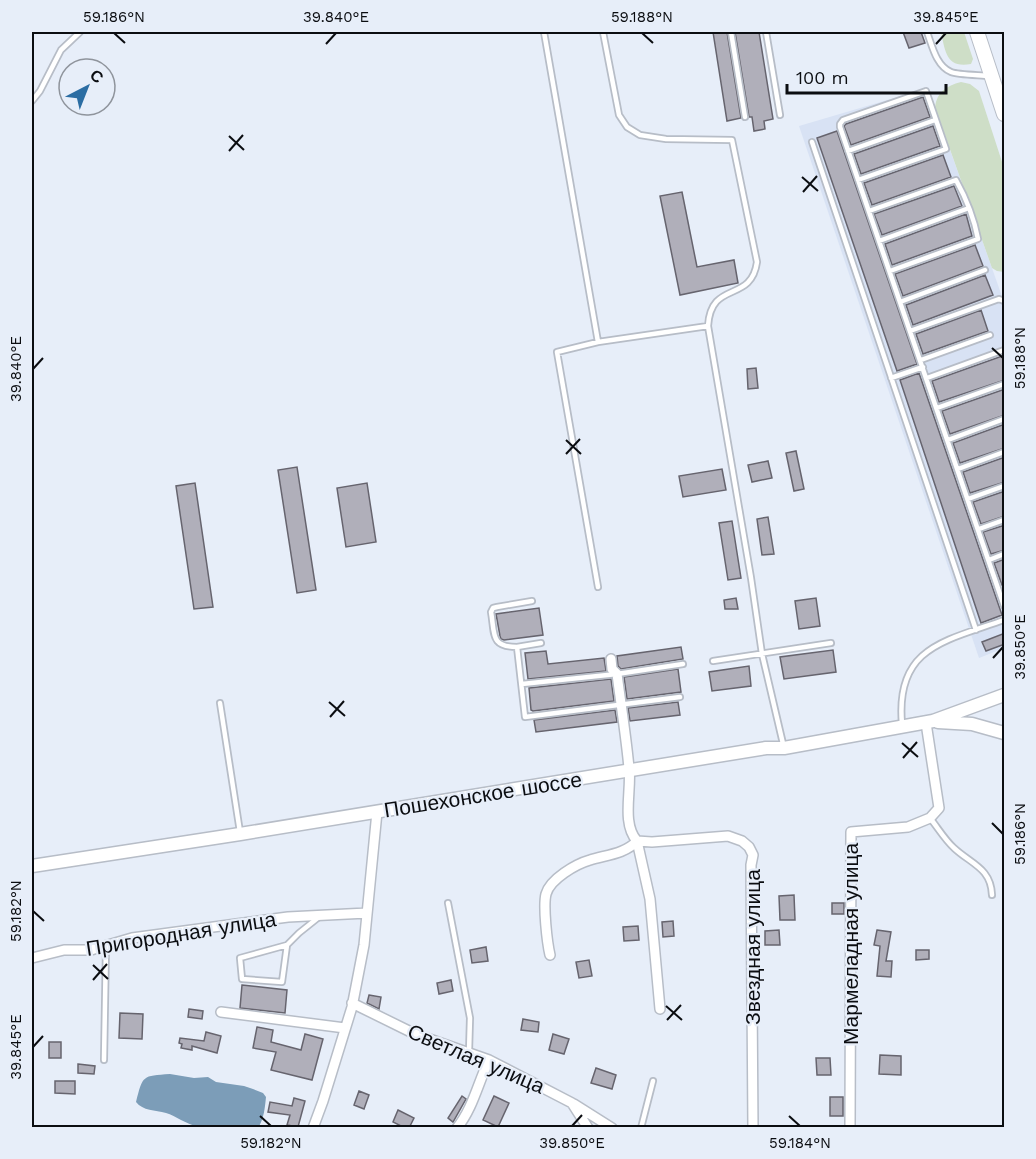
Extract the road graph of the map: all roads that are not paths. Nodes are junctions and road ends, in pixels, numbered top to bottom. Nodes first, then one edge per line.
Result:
1 (80, 32) edge
2 (544, 32) edge
3 (603, 32) edge
4 (731, 32) edge
5 (766, 32) edge
6 (927, 32) edge
7 (977, 32) edge
8 (992, 76) junction
9 (32, 102) edge
10 (1005, 114) edge
11 (780, 115) dead end
12 (745, 117) dead end
13 (935, 120) junction
14 (812, 142) dead end
15 (848, 151) junction
16 (858, 180) junction
17 (969, 208) junction
18 (869, 211) junction
19 (879, 241) junction
20 (985, 270) dead end
21 (890, 271) junction
22 (1005, 301) edge
23 (900, 302) junction
24 (708, 326) junction
25 (910, 331) junction
26 (990, 335) dead end
27 (598, 342) junction
28 (1005, 350) edge
29 (921, 360) junction
30 (923, 367) junction
31 (891, 378) junction
32 (927, 378) junction
33 (1005, 384) edge
34 (937, 408) junction
35 (1005, 418) edge
36 (948, 440) junction
37 (1005, 452) edge
38 (958, 469) junction
39 (1005, 486) edge
40 (968, 499) junction
41 (1005, 520) edge
42 (979, 529) junction
43 (1005, 554) edge
44 (989, 560) junction
45 (598, 587) dead end
46 (1002, 589) edge
47 (532, 601) dead end
48 (1005, 606) edge
49 (1005, 620) edge
50 (976, 630) junction
51 (541, 643) dead end
52 (831, 643) dead end
53 (517, 647) junction
54 (762, 654) junction
55 (611, 659) dead end
56 (713, 661) dead end
57 (683, 664) dead end
58 (617, 674) junction
59 (522, 684) junction
60 (1005, 695) edge
61 (680, 698) dead end
62 (220, 703) dead end
63 (621, 706) junction
64 (930, 722) junction
65 (902, 727) junction
66 (1005, 733) edge
67 (784, 748) junction
68 (630, 771) junction
69 (377, 812) junction
70 (930, 818) junction
71 (240, 834) junction
72 (637, 841) junction
73 (32, 866) edge
74 (992, 895) dead end
75 (448, 903) dead end
76 (367, 912) junction
77 (321, 915) junction
78 (287, 945) junction
79 (106, 946) junction
80 (550, 955) dead end
81 (32, 958) edge
82 (352, 1003) junction
83 (660, 1009) dead end
84 (221, 1011) dead end
85 (345, 1028) junction
86 (469, 1052) junction
87 (104, 1060) dead end
88 (489, 1060) junction
89 (653, 1081) dead end
90 (572, 1103) junction
91 (313, 1128) edge
92 (457, 1128) edge
93 (588, 1128) edge
94 (612, 1128) edge
95 (641, 1128) edge
96 (753, 1128) edge
97 (850, 1128) edge

1 - 9 lane
2 - 27 lane
3 - 24 lane
4 - 12 lane
5 - 11 lane
6 - 8 lane
7 - 8 main road
8 - 10 main road
13 - 15 lane
13 - 15 lane
13 - 16 lane
14 - 31 lane
15 - 16 lane
16 - 18 lane
17 - 18 lane
17 - 19 lane
17 - 21 lane
18 - 19 lane
19 - 21 lane
20 - 23 lane
21 - 23 lane
22 - 25 lane
23 - 25 lane
24 - 27 lane
24 - 54 lane
25 - 29 lane
26 - 29 lane
27 - 45 lane
28 - 32 lane
29 - 30 lane
30 - 31 lane
30 - 32 lane
31 - 50 lane
32 - 34 lane
33 - 34 lane
34 - 36 lane
35 - 36 lane
36 - 38 lane
37 - 38 lane
38 - 40 lane
39 - 40 lane
40 - 42 lane
41 - 42 lane
42 - 44 lane
43 - 44 lane
44 - 46 lane
46 - 48 lane
47 - 53 lane
49 - 50 lane
50 - 65 lane
51 - 53 lane
52 - 54 lane
53 - 59 lane
54 - 56 lane
54 - 67 lane
55 - 58 street
57 - 58 lane
58 - 59 lane
58 - 63 street
59 - 63 lane
60 - 64 street
61 - 63 lane
62 - 71 lane
63 - 68 street
64 - 65 street, Пошехонское шоссе
64 - 66 street
64 - 70 street
65 - 67 street, Пошехонское шоссе
67 - 68 street, Пошехонское шоссе
68 - 69 street, Пошехонское шоссе
68 - 72 street
69 - 71 street, Пошехонское шоссе
69 - 76 street
70 - 74 lane
70 - 97 street, Мармеладная улица
71 - 73 street, Пошехонское шоссе
72 - 80 street
72 - 83 street
72 - 96 street, Звездная улица
75 - 86 lane
76 - 77 street, Пригородная улица
76 - 82 street
77 - 78 lane
77 - 79 street, Пригородная улица
78 - 78 lane
79 - 81 street, Пригородная улица
79 - 87 lane
82 - 85 street
82 - 86 street, Светлая улица
84 - 85 street
85 - 91 street
86 - 88 street, Светлая улица
88 - 90 street, Светлая улица
88 - 92 street
89 - 95 lane
90 - 93 street, Светлая улица
90 - 94 street

